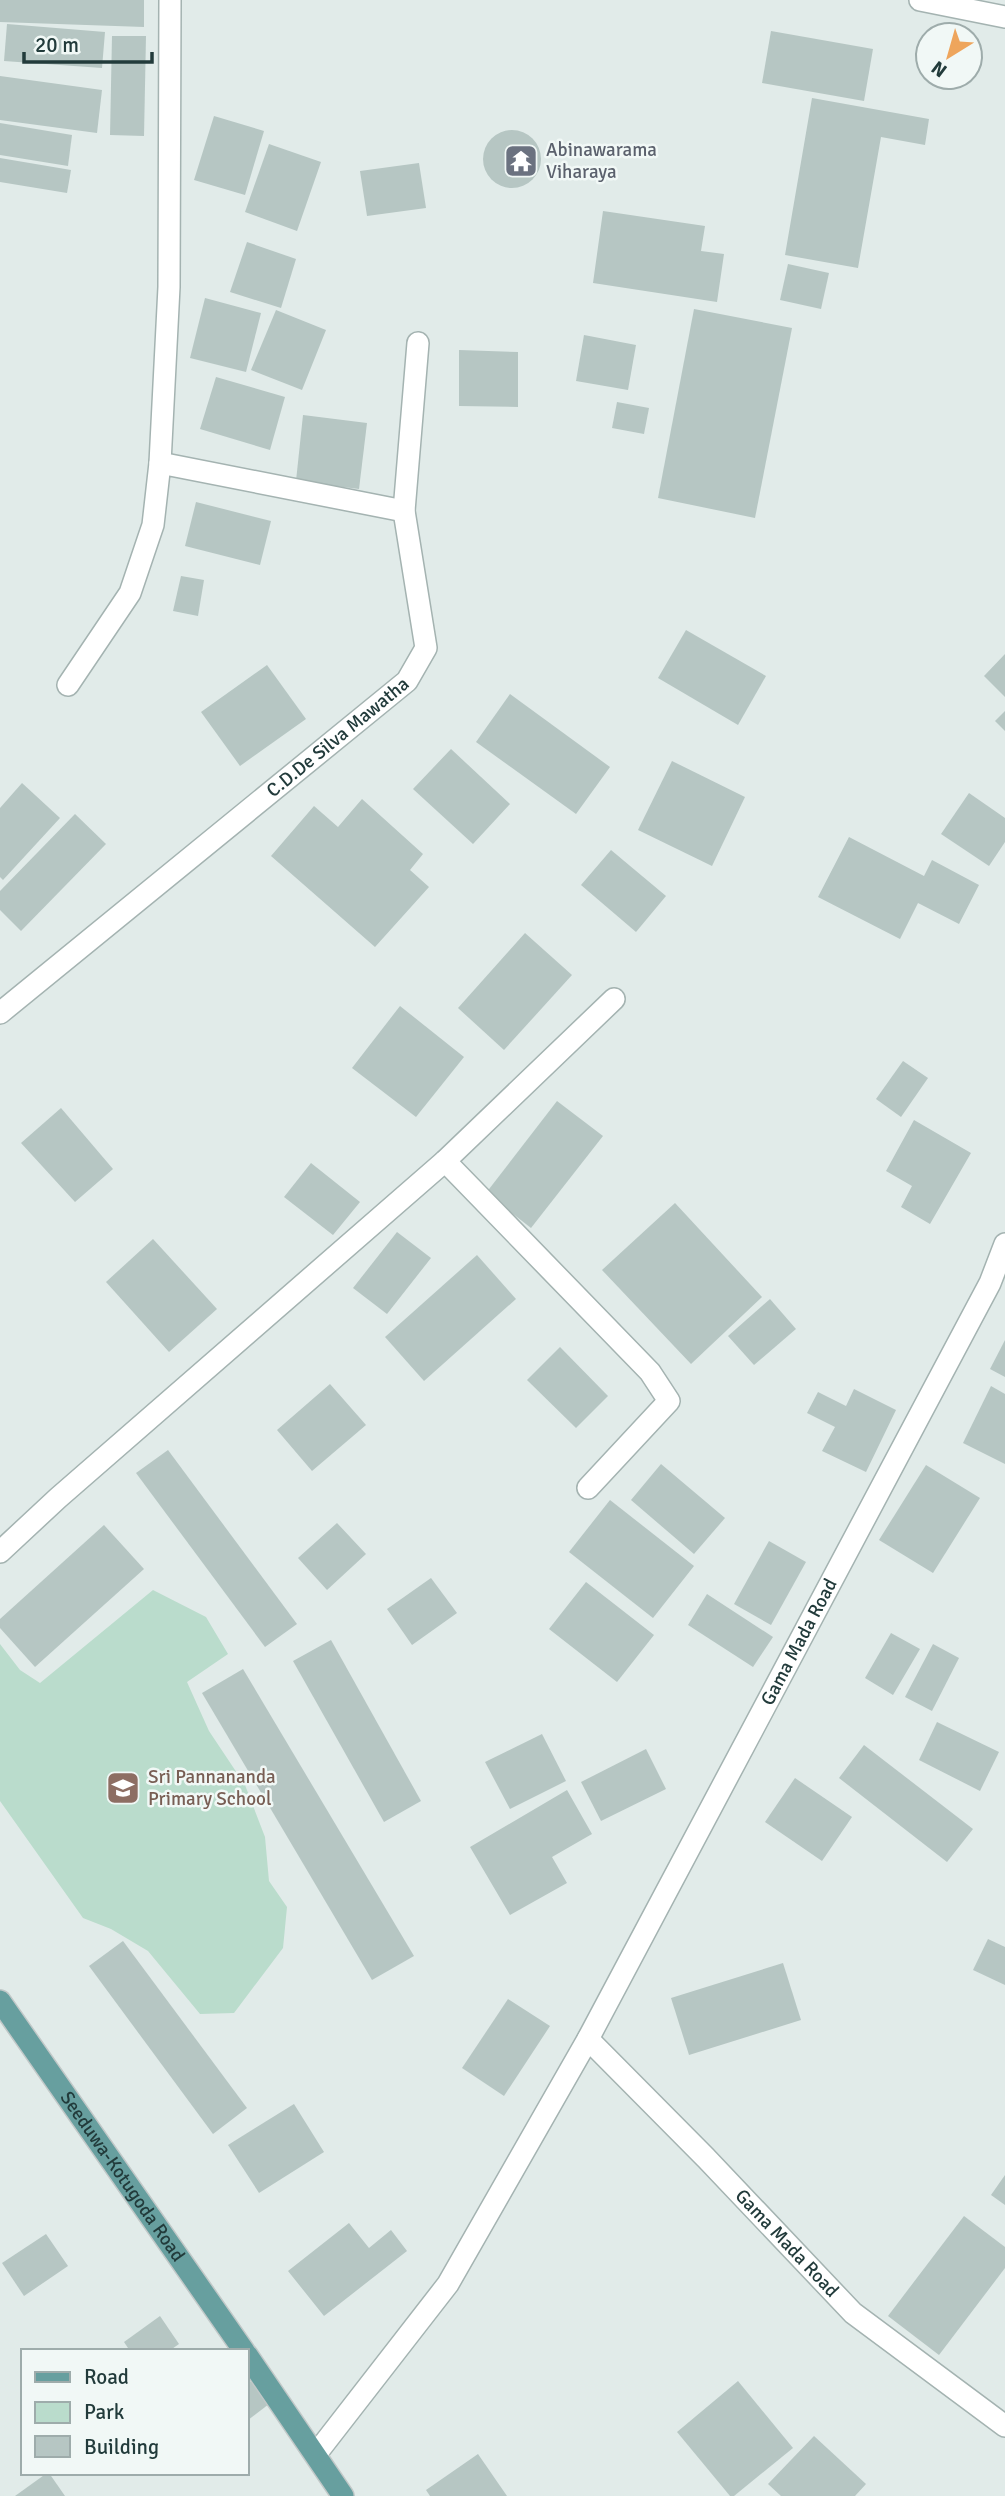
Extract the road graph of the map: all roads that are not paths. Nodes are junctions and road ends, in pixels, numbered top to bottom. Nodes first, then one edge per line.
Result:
1 (170, 0) edge
2 (920, 0) edge
3 (1005, 17) edge
4 (418, 343) dead end
5 (160, 463) junction
6 (404, 511) junction
7 (68, 685) dead end
8 (614, 999) dead end
9 (0, 1013) edge
10 (445, 1161) junction
11 (1005, 1244) edge
12 (589, 1488) dead end
13 (0, 1552) edge
14 (0, 2001) edge
15 (588, 2039) junction
16 (242, 2349) edge
17 (248, 2357) edge
18 (1005, 2426) edge
19 (316, 2454) junction
20 (342, 2496) edge

1 - 5 street
2 - 3 street
4 - 6 street, C.D.De Silva Mawatha
5 - 6 street
5 - 7 street
6 - 9 street, C.D.De Silva Mawatha
8 - 10 street
10 - 12 street
10 - 13 street
11 - 15 street, Gama Mada Road
14 - 16 main road, Seeduwa-Kotugoda Road
15 - 18 street, Gama Mada Road
15 - 19 street, Gama Mada Road
17 - 19 main road, Seeduwa-Kotugoda Road
19 - 20 main road, Seeduwa-Kotugoda Road

